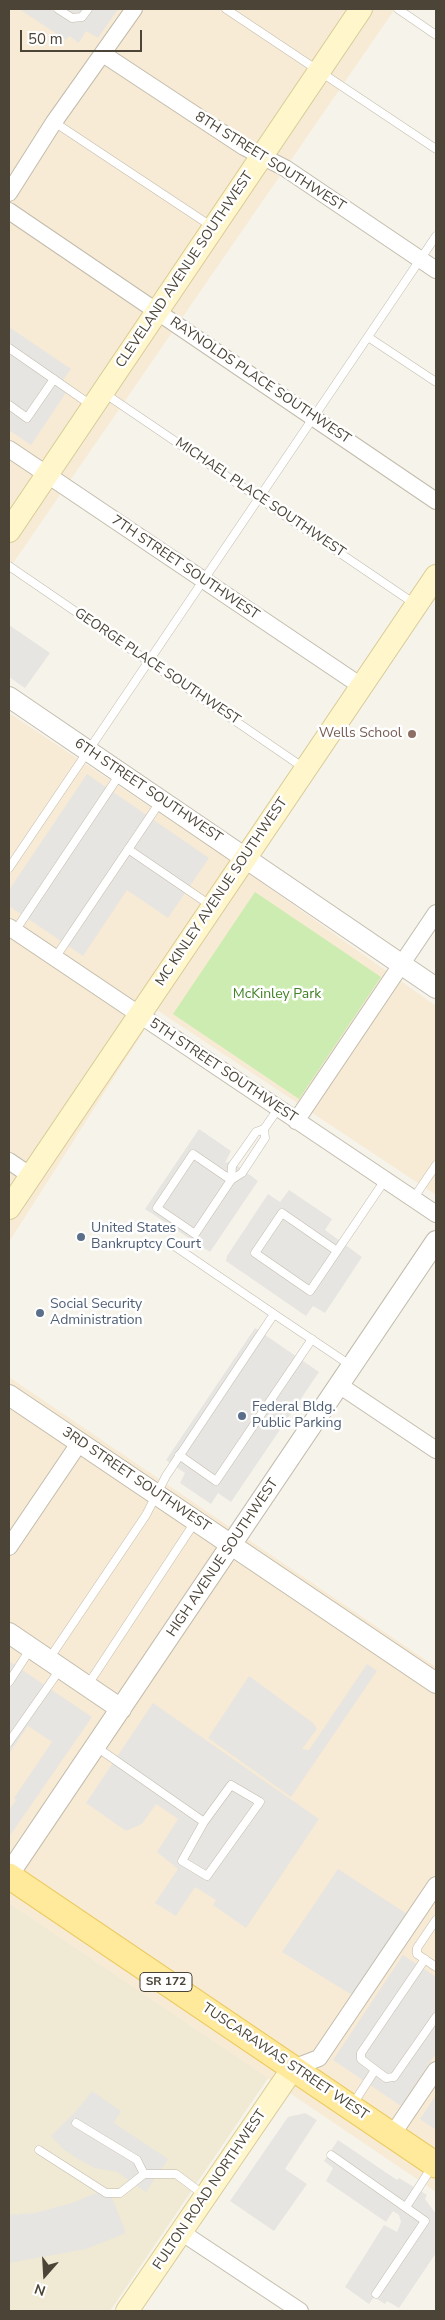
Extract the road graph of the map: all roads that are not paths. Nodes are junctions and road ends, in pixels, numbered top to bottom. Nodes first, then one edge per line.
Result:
1 (58, 9) edge
2 (88, 9) edge
3 (134, 9) edge
4 (226, 9) edge
5 (361, 9) edge
6 (398, 9) edge
7 (436, 35) edge
8 (104, 54) junction
9 (320, 70) junction
10 (54, 122) junction
11 (436, 149) edge
12 (262, 156) junction
13 (9, 193) edge
14 (9, 211) edge
15 (214, 228) junction
16 (436, 236) edge
17 (421, 259) junction
18 (436, 270) edge
19 (157, 311) junction
20 (368, 337) junction
21 (9, 348) edge
22 (54, 379) junction
23 (436, 382) edge
24 (97, 399) junction
25 (9, 406) edge
26 (313, 418) junction
27 (9, 449) edge
28 (47, 474) junction
29 (259, 497) junction
30 (436, 501) edge
31 (9, 531) edge
32 (9, 566) edge
33 (203, 580) junction
34 (434, 583) edge
35 (416, 605) junction
36 (149, 662) junction
37 (361, 686) junction
38 (9, 697) edge
39 (88, 750) junction
40 (305, 769) junction
41 (121, 772) junction
42 (161, 800) junction
43 (128, 849) junction
44 (245, 857) junction
45 (9, 868) edge
46 (212, 906) junction
47 (436, 913) edge
48 (12, 929) edge
49 (55, 958) junction
50 (402, 965) junction
51 (436, 988) edge
52 (139, 1014) junction
53 (278, 1109) junction
54 (296, 1120) junction
55 (264, 1130) junction
56 (9, 1161) edge
57 (436, 1165) edge
58 (31, 1176) junction
59 (231, 1180) junction
60 (385, 1180) junction
61 (413, 1199) junction
62 (9, 1208) edge
63 (436, 1214) edge
64 (436, 1241) edge
65 (170, 1243) dead end
66 (337, 1251) junction
67 (274, 1314) junction
68 (312, 1340) junction
69 (352, 1366) junction
70 (339, 1385) junction
71 (9, 1395) edge
72 (80, 1442) junction
73 (436, 1450) edge
74 (179, 1455) junction
75 (156, 1494) junction
76 (196, 1521) junction
77 (232, 1545) junction
78 (9, 1547) edge
79 (9, 1633) edge
80 (31, 1648) junction
81 (54, 1664) junction
82 (9, 1682) edge
83 (436, 1683) edge
84 (87, 1686) junction
85 (121, 1709) junction
86 (9, 1742) edge
87 (95, 1746) junction
88 (204, 1822) junction
89 (9, 1875) edge
90 (436, 1885) edge
91 (436, 1920) edge
92 (424, 1959) junction
93 (436, 1967) edge
94 (436, 2017) edge
95 (293, 2068) junction
96 (375, 2070) junction
97 (436, 2070) edge
98 (351, 2107) junction
99 (76, 2123) dead end
100 (392, 2135) junction
101 (39, 2150) dead end
102 (331, 2155) dead end
103 (435, 2164) edge
104 (144, 2174) junction
105 (206, 2196) junction
106 (406, 2207) junction
107 (181, 2232) junction
108 (376, 2294) dead end
109 (127, 2311) edge
110 (299, 2311) edge

1 - 2 lane
3 - 8 street
4 - 9 lane
5 - 9 main road, CLEVELAND AVENUE SOUTHWEST
6 - 7 lane
8 - 10 street
8 - 12 street, 8TH STREET SOUTHWEST
9 - 11 lane
9 - 12 main road, CLEVELAND AVENUE SOUTHWEST
10 - 13 street
10 - 15 lane
12 - 15 main road, CLEVELAND AVENUE SOUTHWEST
12 - 17 street, 8TH STREET SOUTHWEST
14 - 19 street, RAYNOLDS PLACE SOUTHWEST
15 - 19 main road, CLEVELAND AVENUE SOUTHWEST
16 - 17 lane
17 - 18 street, 8TH STREET SOUTHWEST
17 - 20 lane
19 - 24 main road, CLEVELAND AVENUE SOUTHWEST
19 - 26 street, RAYNOLDS PLACE SOUTHWEST
20 - 23 lane
20 - 26 lane
21 - 22 lane, MICHAEL PLACE SOUTHWEST
22 - 24 lane, MICHAEL PLACE SOUTHWEST
22 - 25 lane
24 - 28 main road, CLEVELAND AVENUE SOUTHWEST
24 - 29 lane, MICHAEL PLACE SOUTHWEST
26 - 29 lane
26 - 30 street, RAYNOLDS PLACE SOUTHWEST
27 - 28 street, 7TH STREET SOUTHWEST
28 - 31 main road, CLEVELAND AVENUE SOUTHWEST
28 - 33 street, 7TH STREET SOUTHWEST
29 - 33 lane
29 - 35 lane, MICHAEL PLACE SOUTHWEST
32 - 36 lane, GEORGE PLACE SOUTHWEST
33 - 36 lane
33 - 37 street, 7TH STREET SOUTHWEST
34 - 35 main road, MC KINLEY AVENUE SOUTHWEST
35 - 37 main road, MC KINLEY AVENUE SOUTHWEST
36 - 39 lane
36 - 40 lane, GEORGE PLACE SOUTHWEST
37 - 40 main road, MC KINLEY AVENUE SOUTHWEST
38 - 39 street, 6TH STREET SOUTHWEST
39 - 41 street, 6TH STREET SOUTHWEST
39 - 45 lane
40 - 44 main road, MC KINLEY AVENUE SOUTHWEST
41 - 42 street, 6TH STREET SOUTHWEST
41 - 48 lane
42 - 43 lane
42 - 44 street, 6TH STREET SOUTHWEST
43 - 46 lane
43 - 49 lane
44 - 46 main road, MC KINLEY AVENUE SOUTHWEST
44 - 50 street, 6TH STREET SOUTHWEST
46 - 52 main road, MC KINLEY AVENUE SOUTHWEST
47 - 50 street
48 - 49 street, 5TH STREET SOUTHWEST
49 - 52 street, 5TH STREET SOUTHWEST
50 - 51 street, 6TH STREET SOUTHWEST
50 - 54 street
52 - 53 street, 5TH STREET SOUTHWEST
52 - 58 main road, MC KINLEY AVENUE SOUTHWEST
53 - 54 street, 5TH STREET SOUTHWEST
53 - 55 lane
54 - 60 street, 5TH STREET SOUTHWEST
55 - 59 lane
55 - 59 lane
56 - 58 street
57 - 61 lane
58 - 62 main road, MC KINLEY AVENUE SOUTHWEST
59 - 59 lane
60 - 61 street, 5TH STREET SOUTHWEST
60 - 66 lane
61 - 63 street, 5TH STREET SOUTHWEST
64 - 69 street, HIGH AVENUE SOUTHWEST
65 - 67 lane
66 - 66 lane
67 - 68 lane
67 - 74 lane
68 - 69 lane
68 - 74 lane
69 - 70 street, HIGH AVENUE SOUTHWEST
70 - 73 street
70 - 77 street, HIGH AVENUE SOUTHWEST
71 - 72 street, 3RD STREET SOUTHWEST
72 - 75 street, 3RD STREET SOUTHWEST
72 - 78 street
74 - 75 lane
75 - 76 street, 3RD STREET SOUTHWEST
75 - 81 lane
76 - 77 street, 3RD STREET SOUTHWEST
76 - 84 lane
77 - 83 street, 3RD STREET SOUTHWEST
77 - 85 street, HIGH AVENUE SOUTHWEST
79 - 80 street
80 - 81 street
80 - 82 lane
81 - 84 street
81 - 86 lane
84 - 85 street
85 - 87 street, HIGH AVENUE SOUTHWEST
87 - 88 lane
87 - 89 street, HIGH AVENUE SOUTHWEST
88 - 88 lane
89 - 95 main road, TUSCARAWAS STREET WEST / SR 172
90 - 95 street
91 - 92 lane
92 - 93 lane
92 - 96 lane
94 - 96 lane
95 - 98 main road, TUSCARAWAS STREET WEST / SR 172
95 - 105 main road, FULTON ROAD NORTHWEST
96 - 98 lane
97 - 100 street
98 - 100 main road, TUSCARAWAS STREET WEST / SR 172
99 - 104 lane
100 - 103 main road, TUSCARAWAS STREET WEST / SR 172
101 - 104 lane
102 - 106 lane
103 - 106 lane
104 - 105 lane
105 - 107 main road, FULTON ROAD NORTHWEST
106 - 108 lane
107 - 109 main road, FULTON ROAD NORTHWEST
107 - 110 street

